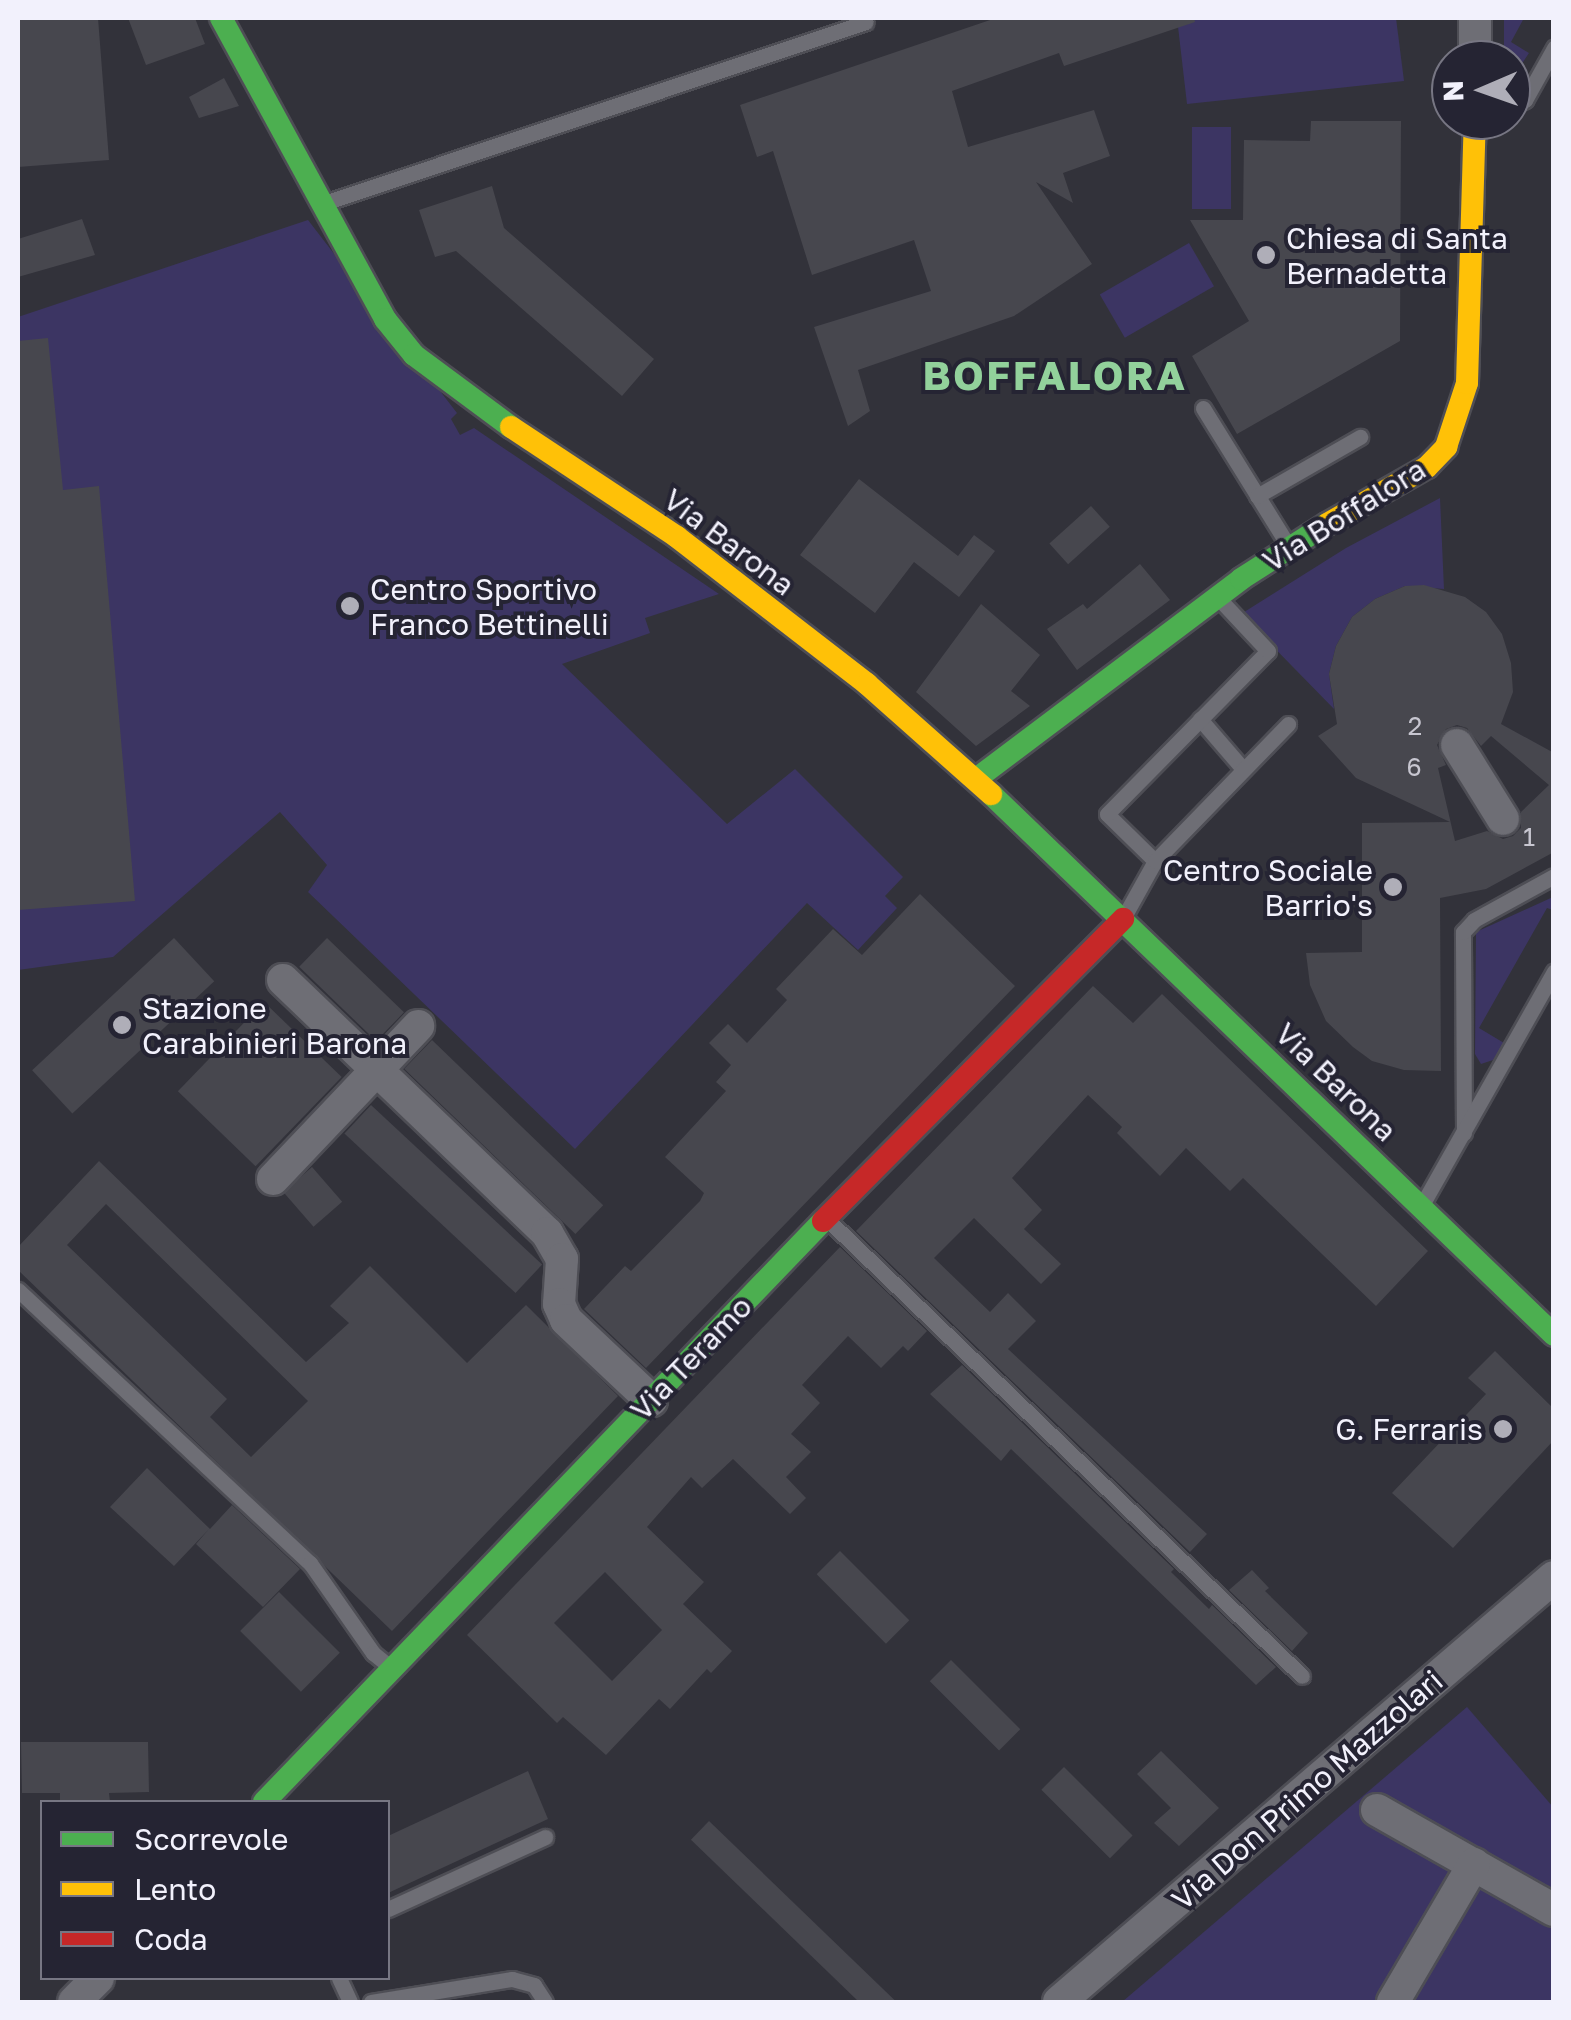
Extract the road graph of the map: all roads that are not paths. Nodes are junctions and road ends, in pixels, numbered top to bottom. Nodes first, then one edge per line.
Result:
1 (222, 18) edge
2 (866, 22) dead end
3 (1554, 48) edge
4 (1531, 91) edge
5 (1473, 140) edge
6 (324, 202) junction
7 (1202, 408) dead end
8 (1360, 437) dead end
9 (1256, 496) junction
10 (1289, 545) junction
11 (1218, 598) junction
12 (1200, 719) junction
13 (1288, 724) dead end
14 (1457, 745) dead end
15 (1243, 769) junction
16 (976, 779) junction
17 (1503, 820) dead end
18 (1156, 861) junction
19 (1554, 876) edge
20 (1123, 919) junction
21 (1554, 972) edge
22 (283, 980) dead end
23 (418, 1026) dead end
24 (376, 1070) junction
25 (1464, 1132) junction
26 (273, 1180) dead end
27 (1422, 1205) junction
28 (826, 1218) junction
29 (18, 1290) edge
30 (1554, 1335) edge
31 (652, 1400) junction
32 (1554, 1577) edge
33 (391, 1668) junction
34 (1302, 1676) dead end
35 (266, 1800) edge
36 (1377, 1810) dead end
37 (545, 1837) dead end
38 (1474, 1864) junction
39 (390, 1908) edge
40 (1554, 1910) edge
41 (96, 1980) edge
42 (74, 2002) edge
43 (371, 2002) edge
44 (546, 2002) edge
45 (1059, 2002) edge
46 (1393, 2002) edge

1 - 6 street, Via Barona
2 - 6 lane
3 - 4 lane
5 - 10 street, Via Boffalora
6 - 16 street, Via Barona
7 - 9 lane
8 - 9 lane
9 - 10 lane
10 - 11 street, Via Boffalora
11 - 12 lane
11 - 16 street, Via Boffalora
12 - 15 lane
12 - 18 lane
13 - 15 lane
14 - 17 street
15 - 18 lane
16 - 20 street, Via Barona
18 - 20 lane
19 - 25 lane
20 - 27 street, Via Barona
20 - 28 street, Via Teramo
21 - 25 lane
22 - 24 street
23 - 24 street
24 - 26 street
24 - 31 street
25 - 27 lane
27 - 30 street, Via Barona
28 - 31 street, Via Teramo
28 - 34 lane
29 - 33 lane
31 - 33 street, Via Teramo
32 - 45 street, Via Don Primo Mazzolari
33 - 35 street, Via Teramo
36 - 38 street
37 - 39 lane
38 - 40 street
38 - 46 street
41 - 42 street
43 - 44 lane

